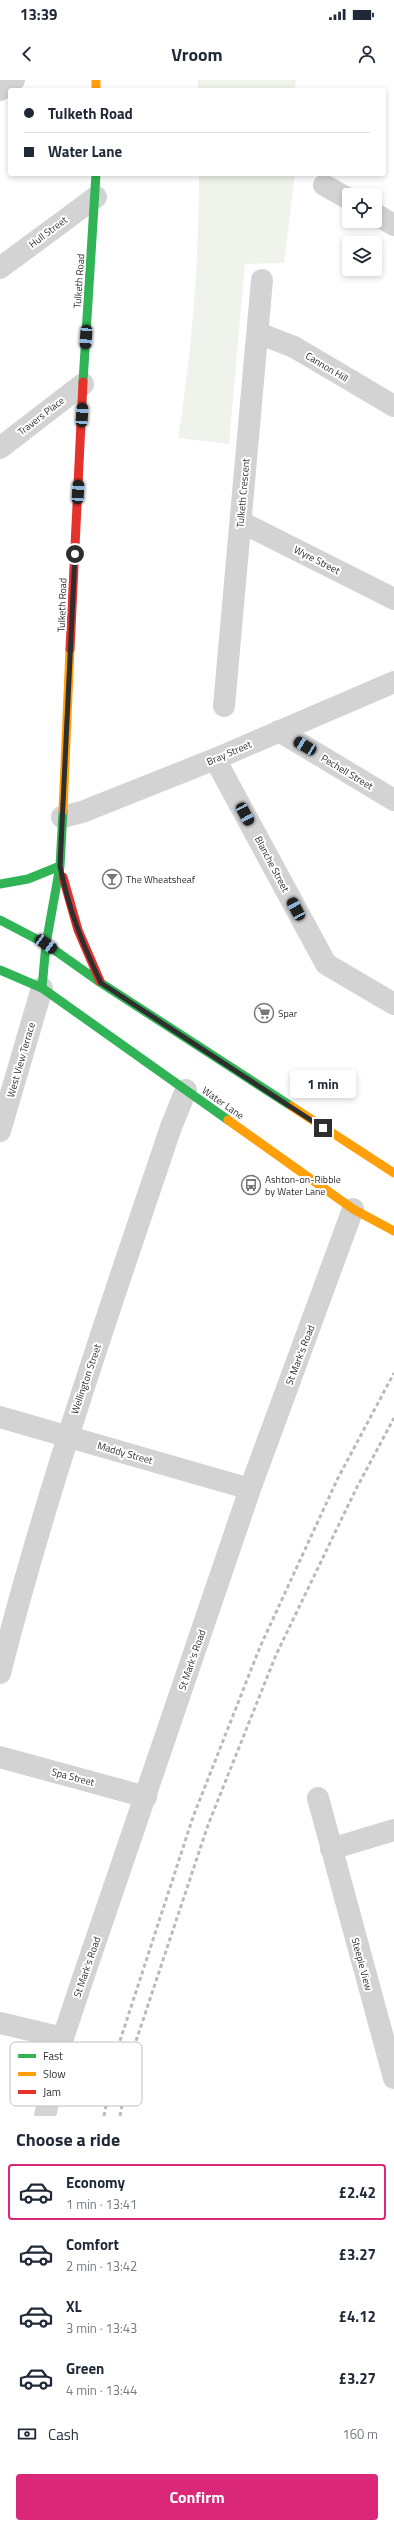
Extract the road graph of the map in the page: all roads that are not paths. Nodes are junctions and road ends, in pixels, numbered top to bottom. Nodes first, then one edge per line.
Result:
1 (14, 80) edge
2 (0, 90) edge
3 (96, 176) edge
4 (324, 185) dead end
5 (342, 195) edge
6 (96, 197) junction
7 (382, 218) edge
8 (394, 225) edge
9 (0, 268) edge
10 (262, 280) dead end
11 (258, 333) junction
12 (83, 384) junction
13 (394, 406) edge
14 (0, 448) edge
15 (241, 522) junction
16 (394, 599) edge
17 (394, 682) edge
18 (224, 706) dead end
19 (279, 731) junction
20 (215, 759) junction
21 (394, 800) edge
22 (62, 817) junction
23 (60, 866) junction
24 (0, 884) edge
25 (0, 920) edge
26 (46, 944) junction
27 (0, 970) edge
28 (101, 983) junction
29 (42, 988) junction
30 (394, 1004) edge
31 (186, 1090) junction
32 (2, 1118) edge
33 (394, 1173) edge
34 (353, 1209) junction
35 (394, 1231) edge
36 (0, 1417) edge
37 (67, 1436) junction
38 (250, 1489) junction
39 (0, 1673) edge
40 (0, 1757) edge
41 (146, 1797) junction
42 (318, 1798) dead end
43 (394, 1830) edge
44 (331, 1849) junction
45 (0, 2023) edge
46 (63, 2038) junction
47 (62, 2042) edge
48 (394, 2078) edge
49 (47, 2106) edge
50 (45, 2116) edge

1 - 2 street
3 - 6 main road, Tulketh Road
4 - 5 street
6 - 9 street, Hull Street
6 - 12 main road, Tulketh Road
7 - 8 street
10 - 11 street, Tulketh Crescent
11 - 13 street, Cannon Hill
11 - 15 street, Tulketh Crescent
12 - 14 street, Travers Place
12 - 22 main road, Tulketh Road
15 - 16 street, Wyre Street
15 - 18 street, Tulketh Crescent
17 - 19 street, Bray Street
19 - 20 street, Bray Street
19 - 21 street, Pechell Street
20 - 22 street, Bray Street
20 - 30 street, Blanche Street
22 - 23 main road, Tulketh Road
23 - 24 main road
23 - 26 main road, Tulketh Road
23 - 28 main road
25 - 26 main road
26 - 28 main road
26 - 29 main road, Tulketh Road
27 - 29 main road, Water Lane
28 - 33 main road
29 - 31 main road, Water Lane
29 - 32 street, West View Terrace
31 - 34 main road, Water Lane
31 - 37 street, Wellington Street
34 - 35 main road, Water Lane
34 - 38 street, St Mark's Road
36 - 37 street, Maddy Street
37 - 38 street, Maddy Street
37 - 39 street, Wellington Street
38 - 41 street, St Mark's Road
40 - 41 street, Spa Street
41 - 46 street, St Mark's Road
42 - 44 street, Steeple View
43 - 44 street
44 - 48 street, Steeple View
45 - 46 street
46 - 47 street, St Mark's Road
49 - 50 street, St Mark's Road

